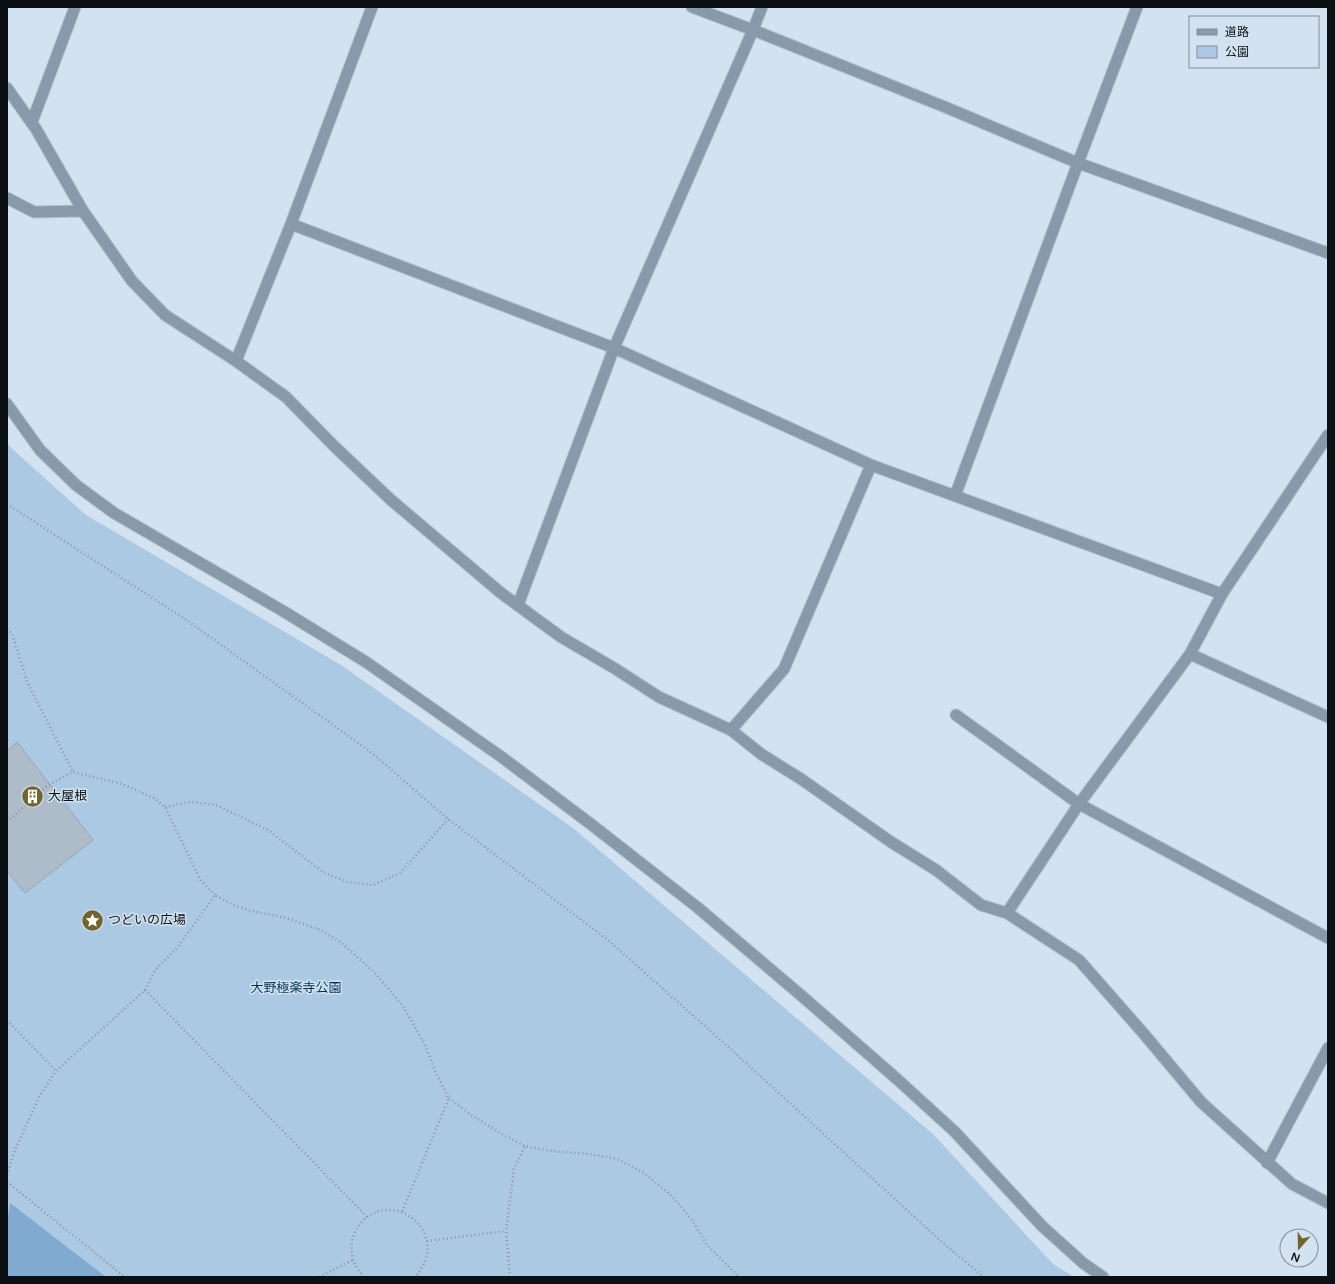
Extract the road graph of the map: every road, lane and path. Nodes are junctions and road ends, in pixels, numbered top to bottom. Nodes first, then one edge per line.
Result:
1 (75, 7) edge
2 (372, 7) edge
3 (692, 7) edge
4 (762, 7) edge
5 (1137, 7) edge
6 (753, 30) junction
7 (7, 88) edge
8 (32, 122) junction
9 (1078, 163) junction
10 (7, 198) edge
11 (84, 211) junction
12 (291, 224) junction
13 (1328, 254) edge
14 (614, 348) junction
15 (236, 361) junction
16 (7, 404) edge
17 (1328, 435) edge
18 (871, 465) junction
19 (955, 496) junction
20 (7, 504) edge
21 (1222, 594) junction
22 (518, 605) junction
23 (7, 629) edge
24 (1190, 654) junction
25 (956, 715) dead end
26 (1328, 717) edge
27 (731, 730) junction
28 (73, 772) junction
29 (1079, 804) junction
30 (165, 807) junction
31 (448, 819) junction
32 (7, 822) edge
33 (215, 895) junction
34 (1007, 913) junction
35 (1328, 938) edge
36 (145, 990) junction
37 (7, 1020) edge
38 (1328, 1048) edge
39 (56, 1071) junction
40 (450, 1098) junction
41 (525, 1146) junction
42 (1267, 1163) junction
43 (7, 1175) edge
44 (7, 1182) edge
45 (1328, 1203) edge
46 (402, 1212) junction
47 (367, 1217) junction
48 (506, 1231) junction
49 (427, 1241) junction
50 (353, 1260) junction
51 (125, 1277) edge
52 (319, 1277) edge
53 (364, 1277) edge
54 (415, 1277) edge
55 (510, 1277) edge
56 (739, 1277) edge
57 (984, 1277) edge
58 (1103, 1277) edge

1 - 8 street
2 - 12 street
3 - 6 street
4 - 6 street
5 - 9 street
6 - 9 street
6 - 14 street
7 - 8 street
8 - 11 street
9 - 13 street
9 - 19 street
10 - 11 street
11 - 15 street
12 - 14 street
12 - 15 street
14 - 18 street
14 - 22 street
15 - 22 street
16 - 58 street
17 - 21 street
18 - 19 street
18 - 27 street
19 - 21 street
20 - 31 path
21 - 24 street
22 - 27 street
23 - 28 path
24 - 26 street
24 - 29 street
25 - 29 street
27 - 34 street
28 - 30 path
28 - 32 path
29 - 34 street
29 - 35 street
30 - 31 path
30 - 33 path
31 - 57 path
33 - 36 path
33 - 40 path
34 - 42 street
36 - 39 path
36 - 47 path
37 - 39 path
38 - 42 street
39 - 43 path
40 - 41 path
40 - 46 path
41 - 48 path
41 - 56 path
42 - 45 street
44 - 51 path
46 - 47 path
46 - 49 path
47 - 50 path
48 - 49 path
48 - 55 path
49 - 54 path
50 - 52 path
50 - 53 path

